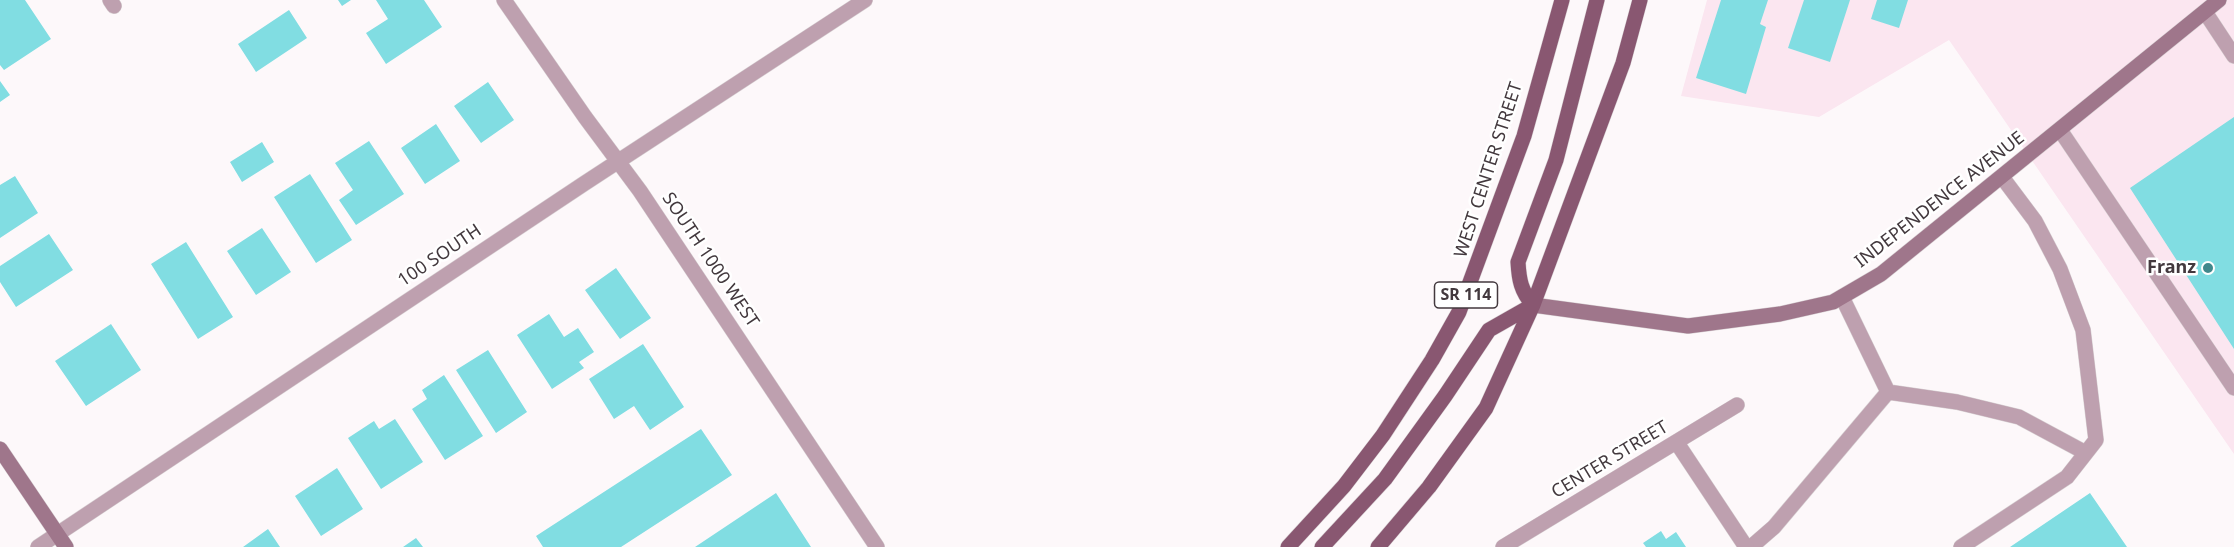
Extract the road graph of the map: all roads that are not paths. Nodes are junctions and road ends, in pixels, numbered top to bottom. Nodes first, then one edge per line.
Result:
1 (504, 0) edge
2 (865, 0) edge
3 (1562, 0) edge
4 (1598, 0) edge
5 (1640, 0) edge
6 (2219, 0) edge
7 (2205, 12) junction
8 (2234, 56) edge
9 (2060, 130) junction
10 (619, 161) junction
11 (2002, 177) junction
12 (1842, 297) junction
13 (1533, 305) junction
14 (2234, 387) edge
15 (1888, 392) junction
16 (1737, 405) dead end
17 (1677, 443) junction
18 (0, 449) edge
19 (2086, 453) junction
20 (61, 541) edge
21 (38, 547) edge
22 (877, 547) edge
23 (1288, 547) edge
24 (1322, 547) edge
25 (1378, 547) edge
26 (1503, 547) edge
27 (1746, 547) edge
28 (1751, 547) edge
29 (1961, 547) edge

1 - 10 street, SOUTH 1000 WEST
2 - 10 street, 100 SOUTH
3 - 23 main road, WEST CENTER STREET / SR 114
4 - 13 main road
5 - 13 main road
6 - 7 street, INDEPENDENCE AVENUE
7 - 8 street
7 - 9 street, INDEPENDENCE AVENUE
9 - 11 street, INDEPENDENCE AVENUE
9 - 14 street
10 - 20 street, 100 SOUTH
10 - 22 street, SOUTH 1000 WEST
11 - 12 street, INDEPENDENCE AVENUE
11 - 19 street
12 - 13 street, INDEPENDENCE AVENUE
12 - 15 street
13 - 24 main road
13 - 25 main road
15 - 19 street
15 - 28 street
16 - 17 street, CENTER STREET
17 - 26 street, CENTER STREET
17 - 27 street
18 - 20 street
19 - 29 street
20 - 21 street, 100 SOUTH

